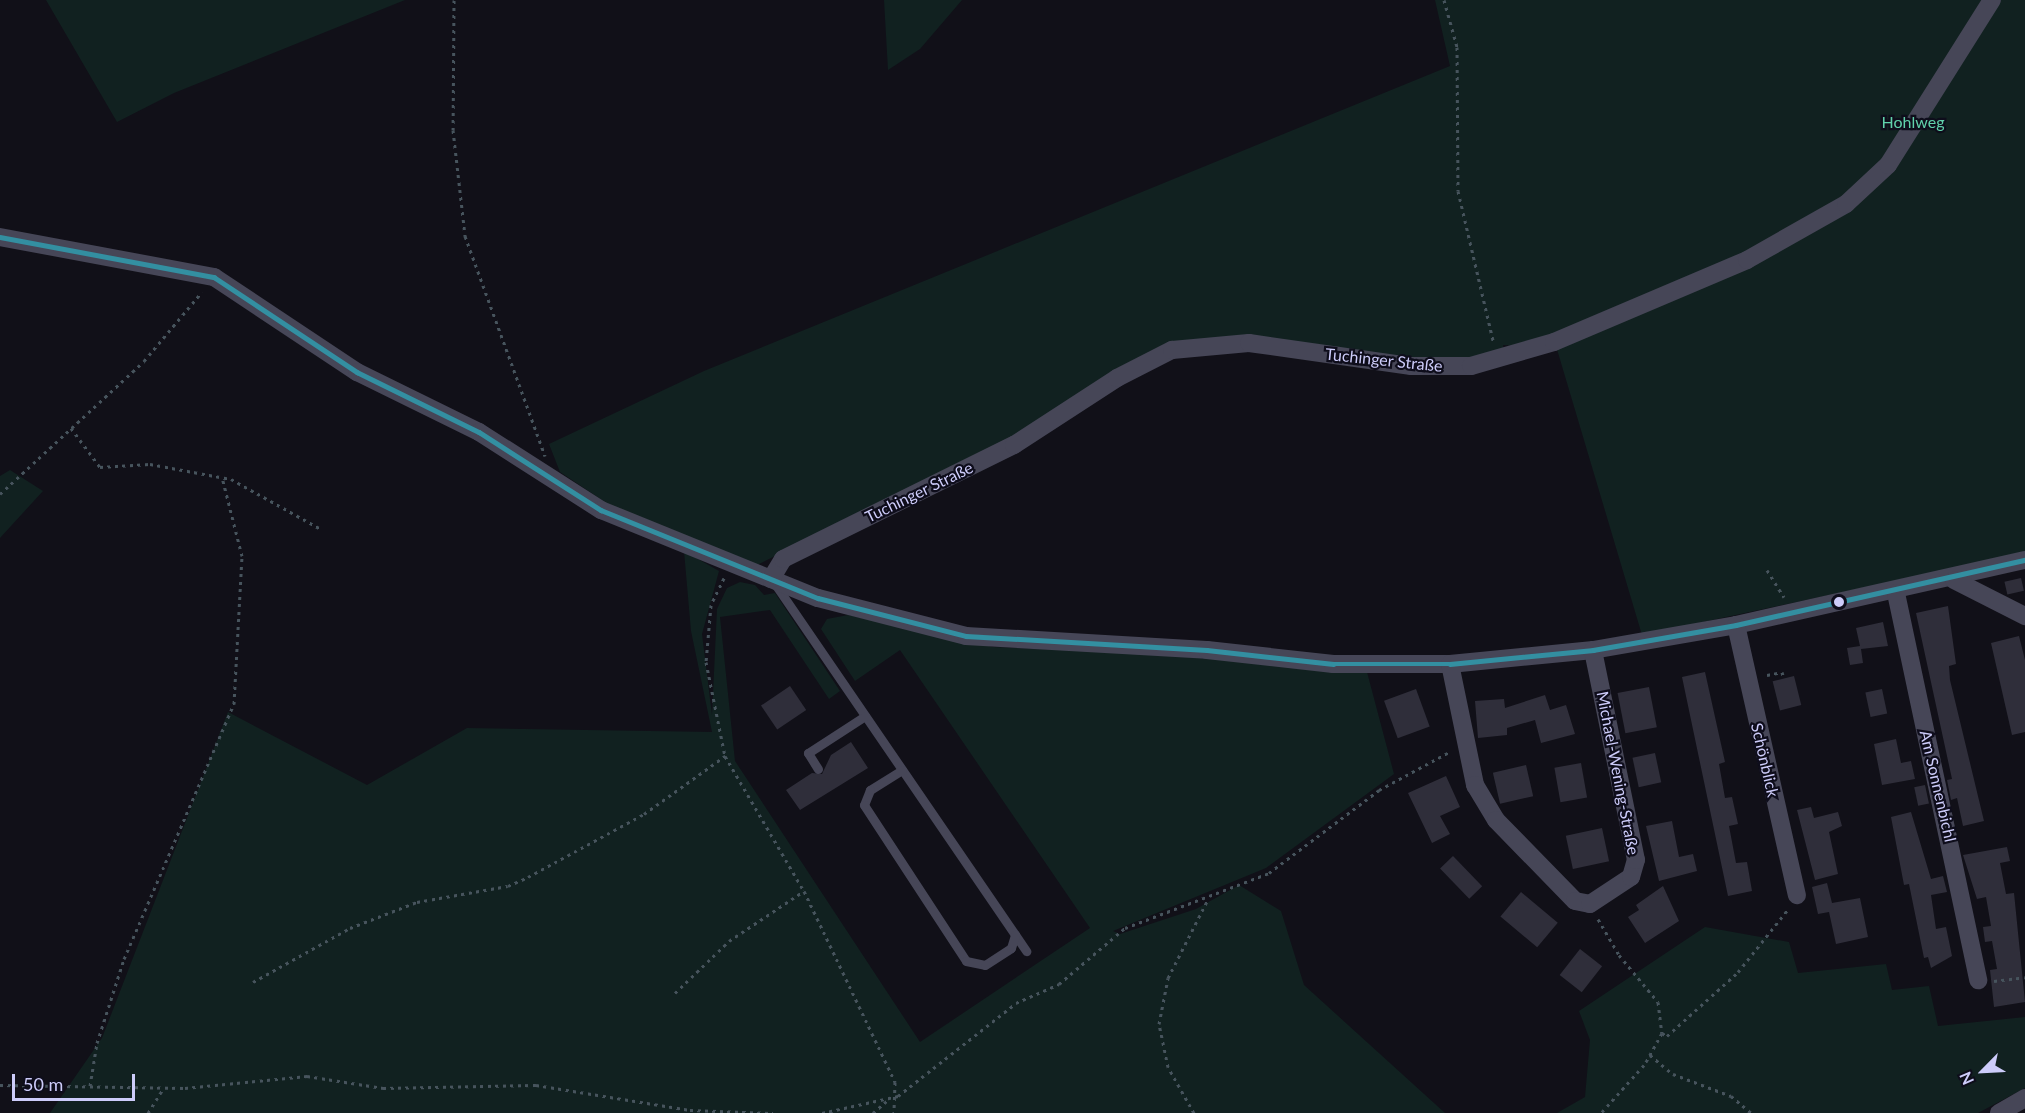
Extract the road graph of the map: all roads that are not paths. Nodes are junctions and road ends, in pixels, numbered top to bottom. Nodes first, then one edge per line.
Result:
1 (1992, 0) edge
2 (0, 237) edge
3 (2025, 560) edge
4 (771, 579) junction
5 (1954, 580) junction
6 (1896, 593) junction
7 (2025, 616) edge
8 (1736, 625) junction
9 (1593, 650) junction
10 (1450, 664) junction
11 (865, 716) junction
12 (818, 769) dead end
13 (902, 770) junction
14 (1797, 895) road end
15 (1015, 935) junction
16 (1026, 951) dead end
17 (1978, 980) road end
18 (2025, 1098) edge
19 (1999, 1113) edge

1 - 4 street, Tuchinger Straße
2 - 4 street
3 - 5 street
4 - 10 street
4 - 11 lane
5 - 6 street
5 - 7 street
6 - 8 street
6 - 17 street, Am Sonnenbichl
8 - 9 street
8 - 14 street, Schönblick
9 - 10 street
9 - 10 street, Michael-Wening-Straße
11 - 12 lane
11 - 13 lane
13 - 15 lane
13 - 15 lane
15 - 16 lane
18 - 19 street

